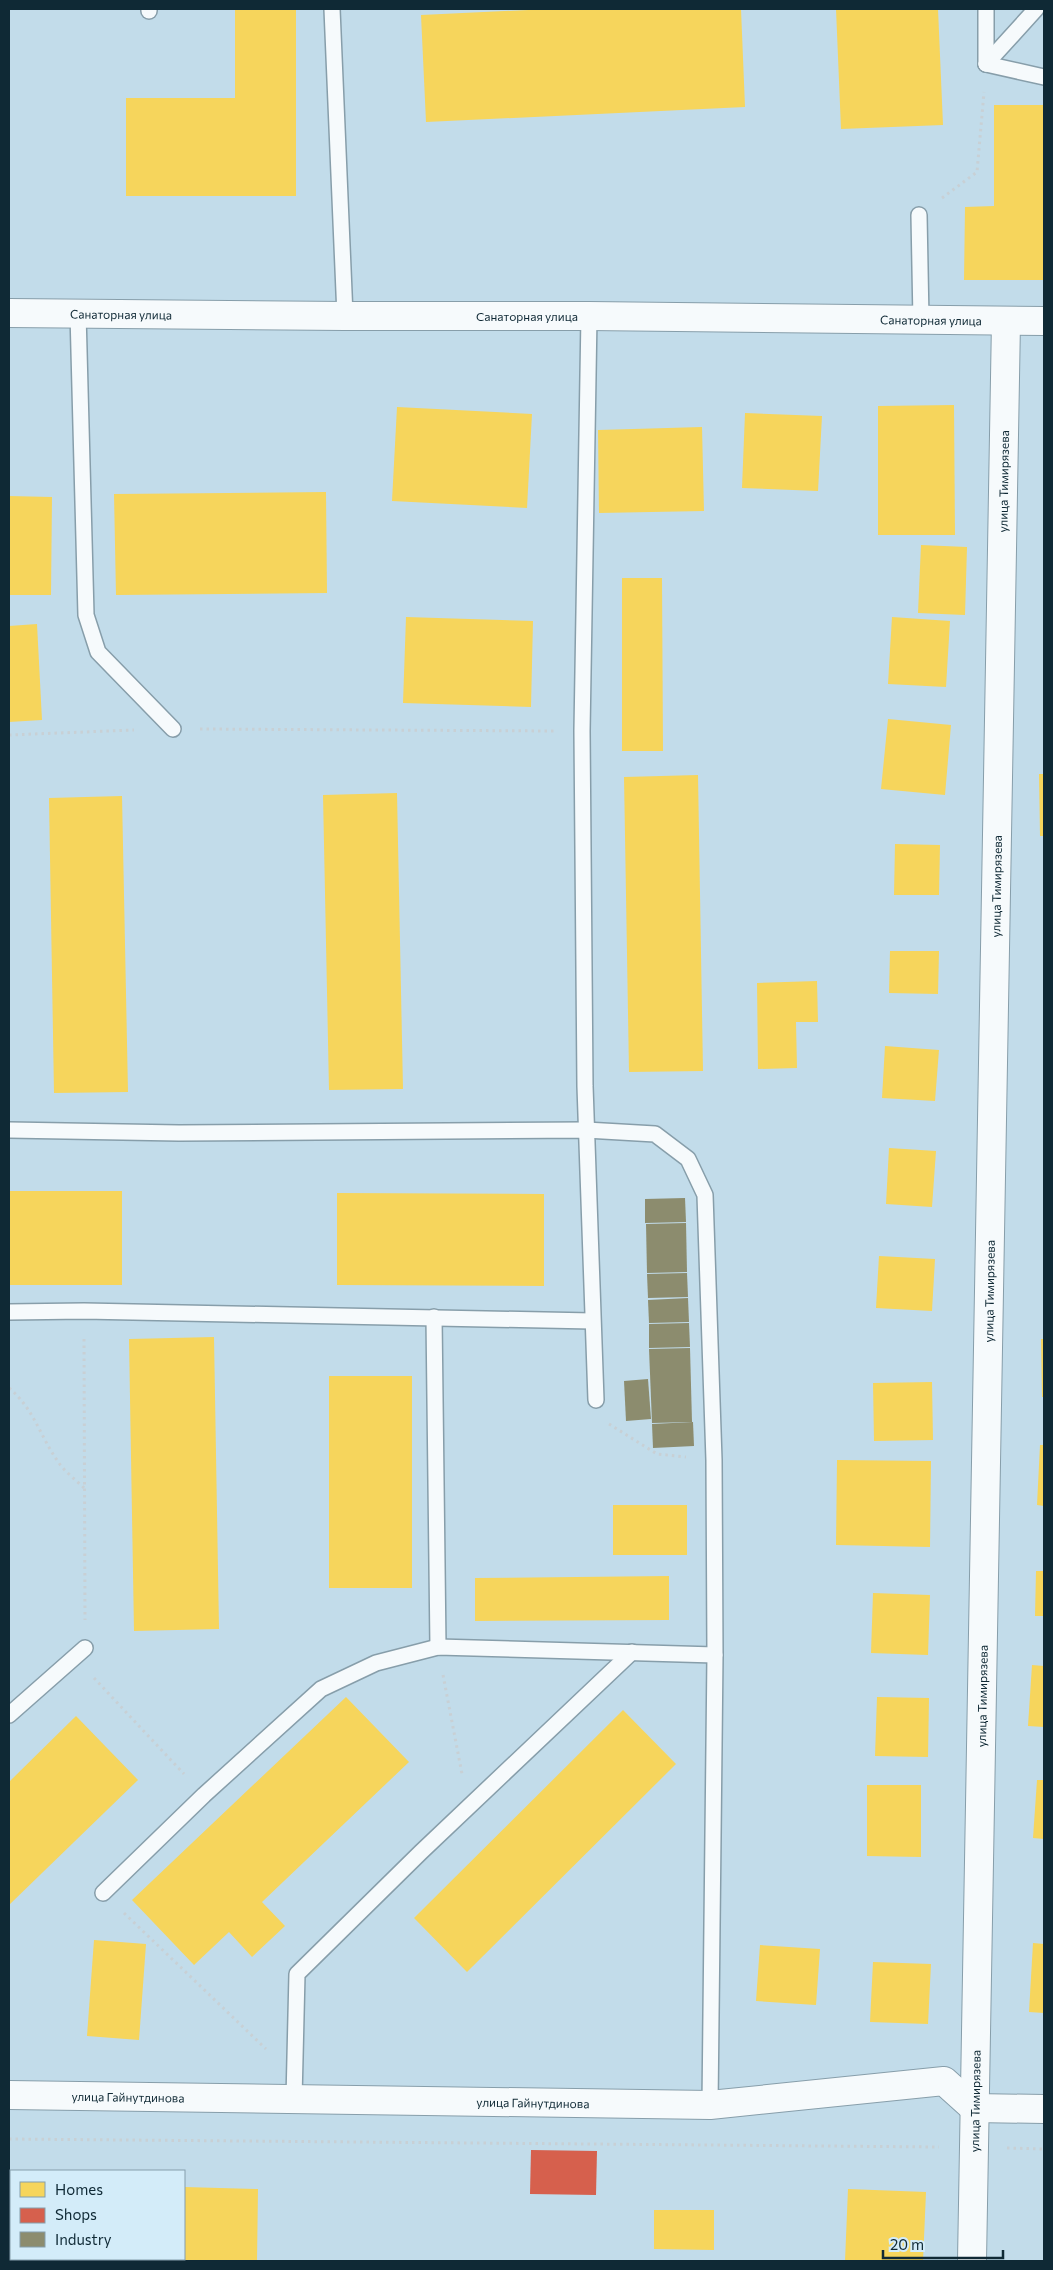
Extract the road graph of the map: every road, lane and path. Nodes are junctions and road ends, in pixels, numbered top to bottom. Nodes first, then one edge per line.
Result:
1 (332, 9) edge
2 (986, 9) edge
3 (1036, 9) edge
4 (986, 64) junction
5 (1044, 78) edge
6 (919, 215) joint
7 (78, 313) junction
8 (9, 314) edge
9 (345, 316) junction
10 (589, 316) junction
11 (921, 320) junction
12 (1006, 321) junction
13 (1044, 321) edge
14 (172, 729) junction
15 (582, 731) junction
16 (9, 735) edge
17 (9, 1130) edge
18 (586, 1130) junction
19 (84, 1310) junction
20 (9, 1312) edge
21 (434, 1317) junction
22 (592, 1321) junction
23 (9, 1388) edge
24 (596, 1400) joint
25 (714, 1460) junction
26 (85, 1488) junction
27 (438, 1647) junction
28 (85, 1648) junction
29 (632, 1652) junction
30 (715, 1655) junction
31 (9, 1715) edge
32 (204, 1795) junction
33 (468, 1808) junction
34 (103, 1893) joint
35 (294, 2088) junction
36 (9, 2095) edge
37 (710, 2105) junction
38 (974, 2108) junction
39 (1044, 2109) edge
40 (9, 2139) edge
41 (974, 2147) junction
42 (1044, 2148) edge
43 (972, 2261) edge

1 - 9 lane
2 - 4 lane
3 - 4 lane
4 - 5 lane
4 - 6 path
6 - 11 lane
7 - 8 street, Санаторная улица
7 - 9 street, Санаторная улица
7 - 14 lane
9 - 10 street, Санаторная улица
10 - 11 street, Санаторная улица
10 - 15 lane
11 - 12 street, Санаторная улица
12 - 13 street, Санаторная улица
12 - 38 street, улица Тимирязева
14 - 15 path
14 - 16 path
15 - 18 lane
17 - 18 lane
18 - 22 lane
18 - 25 lane
19 - 20 lane
19 - 21 lane
19 - 26 path
21 - 22 lane
21 - 27 lane
22 - 24 lane
23 - 26 path
24 - 25 path
25 - 30 lane
26 - 28 path
27 - 29 lane
27 - 32 lane
27 - 33 path
28 - 31 lane
28 - 32 path
29 - 30 lane
29 - 33 lane
30 - 37 lane
32 - 34 lane
33 - 35 lane
34 - 35 path
35 - 36 street, улица Гайнутдинова
35 - 37 street, улица Гайнутдинова
37 - 38 street, улица Гайнутдинова
38 - 39 street
38 - 41 street, улица Тимирязева
40 - 41 path
41 - 42 path
41 - 43 street, улица Тимирязева

